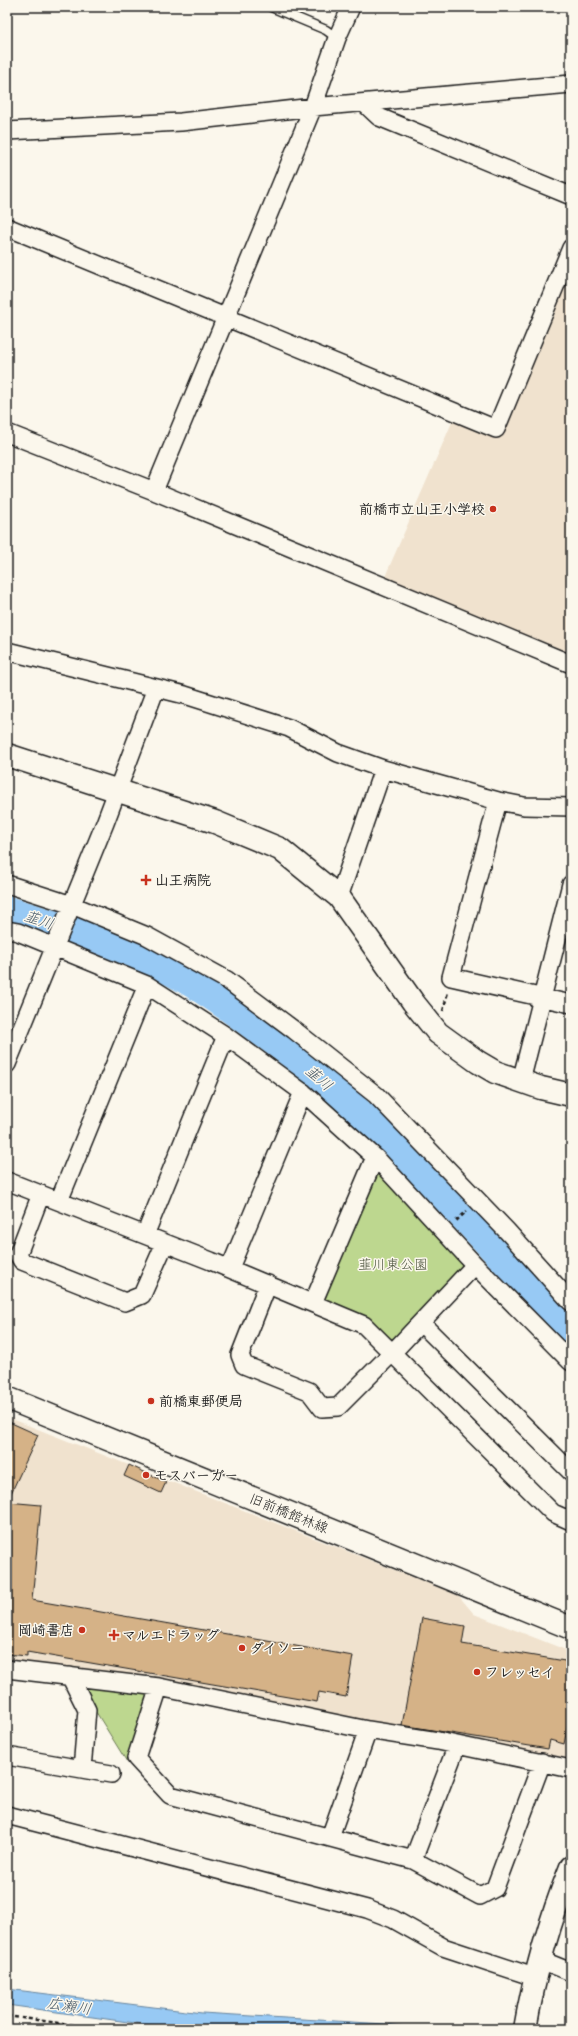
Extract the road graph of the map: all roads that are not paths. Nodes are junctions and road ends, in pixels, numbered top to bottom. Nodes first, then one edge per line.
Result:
1 (271, 7) edge
2 (351, 7) edge
3 (337, 38) junction
4 (571, 84) edge
5 (364, 103) junction
6 (313, 107) junction
7 (7, 131) edge
8 (571, 196) edge
9 (7, 227) edge
10 (571, 248) edge
11 (224, 318) junction
12 (7, 433) edge
13 (154, 491) junction
14 (7, 652) edge
15 (571, 664) edge
16 (156, 688) junction
17 (7, 755) edge
18 (383, 769) junction
19 (116, 790) junction
20 (498, 801) junction
21 (571, 807) edge
22 (7, 884) edge
23 (571, 884) edge
24 (339, 897) junction
25 (70, 909) junction
26 (7, 930) edge
27 (56, 945) junction
28 (147, 985) junction
29 (543, 998) junction
30 (571, 1004) edge
31 (226, 1036) junction
32 (7, 1064) edge
33 (521, 1081) junction
34 (303, 1092) junction
35 (571, 1095) edge
36 (375, 1156) junction
37 (7, 1181) edge
38 (41, 1194) junction
39 (59, 1201) junction
40 (145, 1235) junction
41 (164, 1243) junction
42 (475, 1265) junction
43 (230, 1268) junction
44 (268, 1284) junction
45 (313, 1302) junction
46 (571, 1302) edge
47 (421, 1323) junction
48 (394, 1352) junction
49 (571, 1362) edge
50 (7, 1398) edge
51 (571, 1472) edge
52 (571, 1521) edge
53 (571, 1628) edge
54 (7, 1669) edge
55 (70, 1676) junction
56 (159, 1686) junction
57 (368, 1730) junction
58 (457, 1745) junction
59 (7, 1756) edge
60 (542, 1762) junction
61 (82, 1769) junction
62 (571, 1769) edge
63 (111, 1774) dead end
64 (7, 1814) edge
65 (330, 1837) junction
66 (413, 1860) junction
67 (571, 1867) edge
68 (537, 1968) junction
69 (571, 1972) edge
70 (525, 2029) edge

1 - 3 lane
2 - 3 street
3 - 6 street
4 - 5 street
5 - 6 street
5 - 8 street
6 - 7 street
6 - 11 street
9 - 11 street
10 - 11 street
11 - 13 street
12 - 13 street
13 - 15 street
14 - 16 street
16 - 18 street
16 - 19 street
17 - 19 street
18 - 20 street
18 - 24 street
19 - 24 street
19 - 25 street
20 - 21 street
20 - 29 street
22 - 25 street
23 - 29 street
24 - 33 street
25 - 27 street
25 - 46 street
26 - 27 street
27 - 28 street
27 - 32 street
28 - 31 street
28 - 39 street
29 - 30 street
29 - 33 street
31 - 34 street
31 - 40 street
33 - 35 street
34 - 36 street
34 - 43 street
36 - 42 street
36 - 45 street
37 - 38 street
38 - 39 street
38 - 41 street
39 - 40 street
40 - 41 street
41 - 43 street
42 - 47 street
42 - 49 street
43 - 44 street
44 - 45 street
44 - 48 street
45 - 48 street
47 - 48 street
47 - 51 street
48 - 52 street
50 - 53 street, 旧前橋館林線
54 - 55 street
55 - 56 street
55 - 61 street
56 - 57 street
56 - 65 street
57 - 58 street
57 - 65 street
58 - 60 street
58 - 66 street
59 - 61 street
60 - 62 street
60 - 66 street
61 - 63 street
64 - 68 street
65 - 66 street
67 - 68 street
68 - 69 street
68 - 70 street

